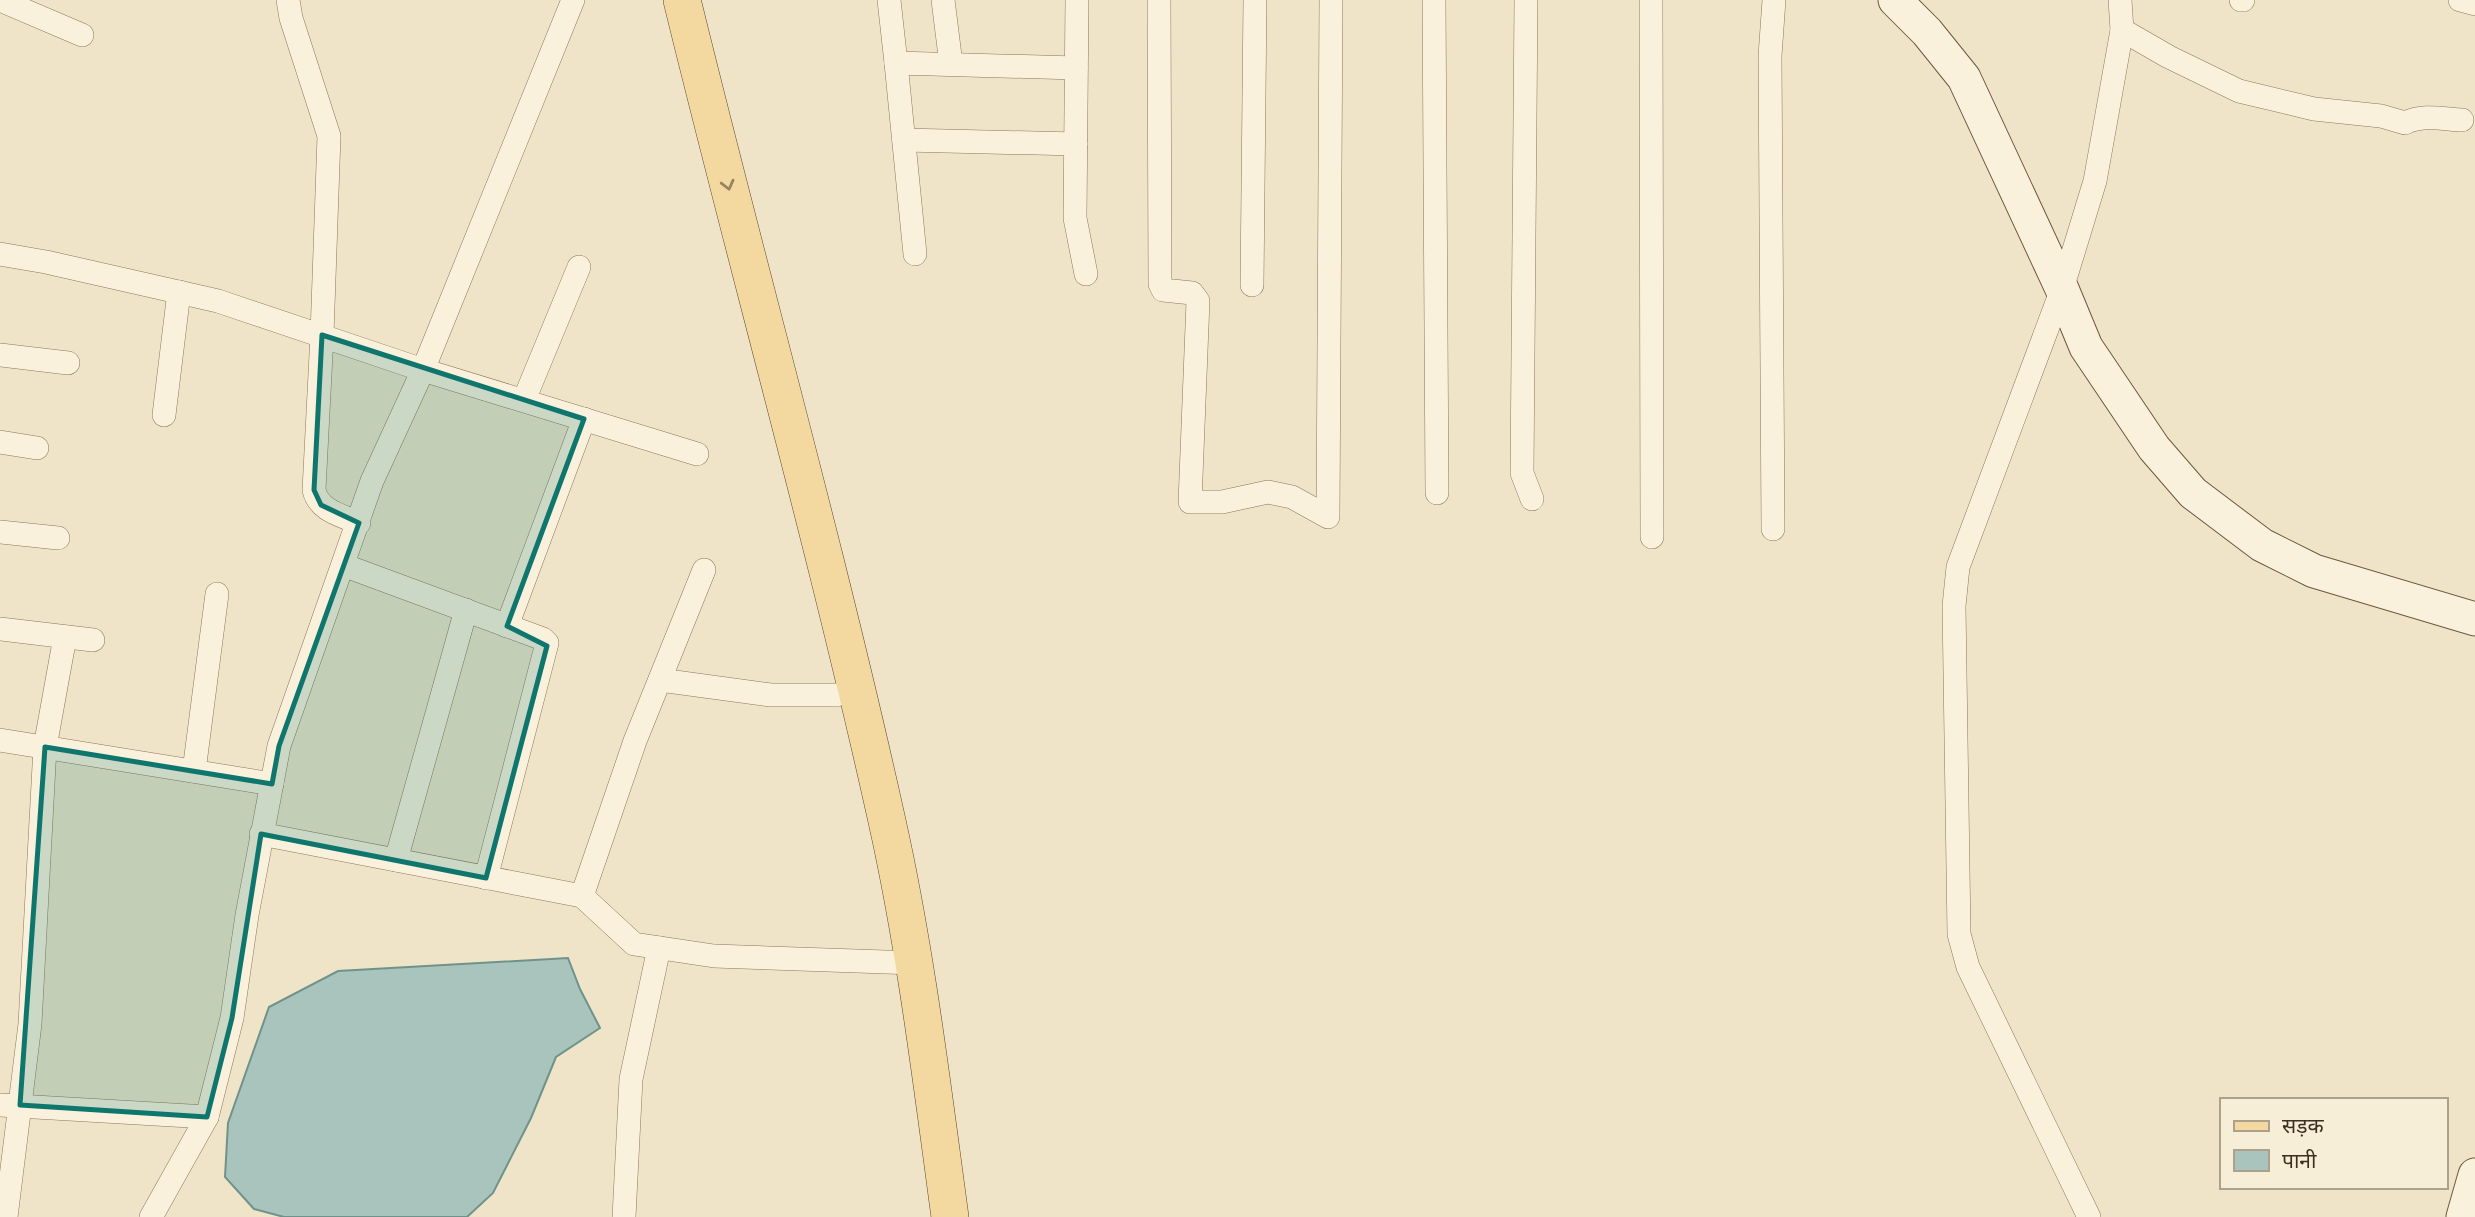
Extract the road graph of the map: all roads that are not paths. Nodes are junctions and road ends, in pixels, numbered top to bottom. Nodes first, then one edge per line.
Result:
1 (0, 0) edge
2 (288, 0) edge
3 (573, 0) edge
4 (663, 0) edge
5 (682, 0) edge
6 (889, 0) edge
7 (943, 0) edge
8 (1077, 0) edge
9 (1159, 0) edge
10 (1255, 0) edge
11 (1331, 0) edge
12 (1434, 0) edge
13 (1526, 0) edge
14 (1651, 0) edge
15 (1774, 0) edge
16 (1895, 0) edge
17 (2120, 0) edge
18 (2460, 0) edge
19 (2475, 4) edge
20 (2122, 30) junction
21 (82, 35) dead end
22 (895, 63) junction
23 (951, 64) junction
24 (1076, 68) junction
25 (2462, 120) dead end
26 (904, 139) junction
27 (1076, 144) junction
28 (0, 254) edge
29 (915, 254) dead end
30 (579, 267) dead end
31 (1087, 274) dead end
32 (1252, 285) dead end
33 (2062, 289) junction
34 (179, 292) junction
35 (322, 335) junction
36 (0, 355) edge
37 (68, 363) dead end
38 (423, 370) junction
39 (524, 400) junction
40 (164, 415) dead end
41 (584, 419) junction
42 (0, 442) edge
43 (37, 449) dead end
44 (697, 454) dead end
45 (1437, 494) dead end
46 (1532, 499) dead end
47 (359, 523) junction
48 (1773, 529) dead end
49 (0, 532) edge
50 (1652, 537) dead end
51 (58, 538) dead end
52 (343, 565) junction
53 (704, 570) dead end
54 (217, 594) dead end
55 (466, 610) junction
56 (2475, 619) edge
57 (507, 626) junction
58 (0, 629) edge
59 (65, 637) junction
60 (93, 640) dead end
61 (660, 680) junction
62 (836, 695) junction
63 (0, 740) edge
64 (45, 747) junction
65 (194, 771) junction
66 (272, 784) junction
67 (261, 834) junction
68 (396, 860) junction
69 (486, 878) junction
70 (583, 896) junction
71 (659, 948) junction
72 (904, 962) junction
73 (10, 1105) edge
74 (207, 1117) junction
75 (2475, 1175) edge
76 (6, 1217) edge
77 (151, 1217) edge
78 (624, 1217) edge
79 (926, 1217) edge
80 (950, 1217) edge
81 (2090, 1217) edge
82 (2463, 1217) edge

1 - 21 street
2 - 35 street
3 - 38 street
4 - 62 main road
5 -> 72 main road
6 - 22 street
7 - 23 street
8 - 24 street
9 - 11 street
10 - 32 street
12 - 45 street
13 - 46 street
14 - 50 street
15 - 48 street
16 - 33 street
17 - 20 street
18 - 19 street
20 - 25 street
20 - 33 street
22 - 23 street
22 - 26 street
23 - 24 street
24 - 27 street
26 - 27 street
26 - 29 street
27 - 31 street
28 - 34 street
30 - 39 street
33 - 56 street
33 - 81 street
34 - 35 street
34 - 40 street
35 - 38 street
35 - 47 street
36 - 37 street
38 - 39 street
38 - 47 street
39 - 41 street
41 - 44 street
41 - 57 street
42 - 43 street
47 - 52 street
49 - 51 street
52 - 55 street
52 - 66 street
53 - 61 street
54 - 65 street
55 - 57 street
55 - 68 street
57 - 69 street
58 - 59 street
59 - 60 street
59 - 64 street
61 - 62 street
61 - 70 street
62 - 72 main road
63 - 64 street
64 - 65 street
64 - 73 street
65 - 66 street
66 - 67 street
67 - 68 street
67 - 74 street
68 - 69 street
69 - 70 street
70 - 71 street
71 - 72 street
71 - 78 street
72 - 79 main road
72 - 80 main road
73 - 74 street
73 - 76 street
74 - 77 street
75 - 82 street

